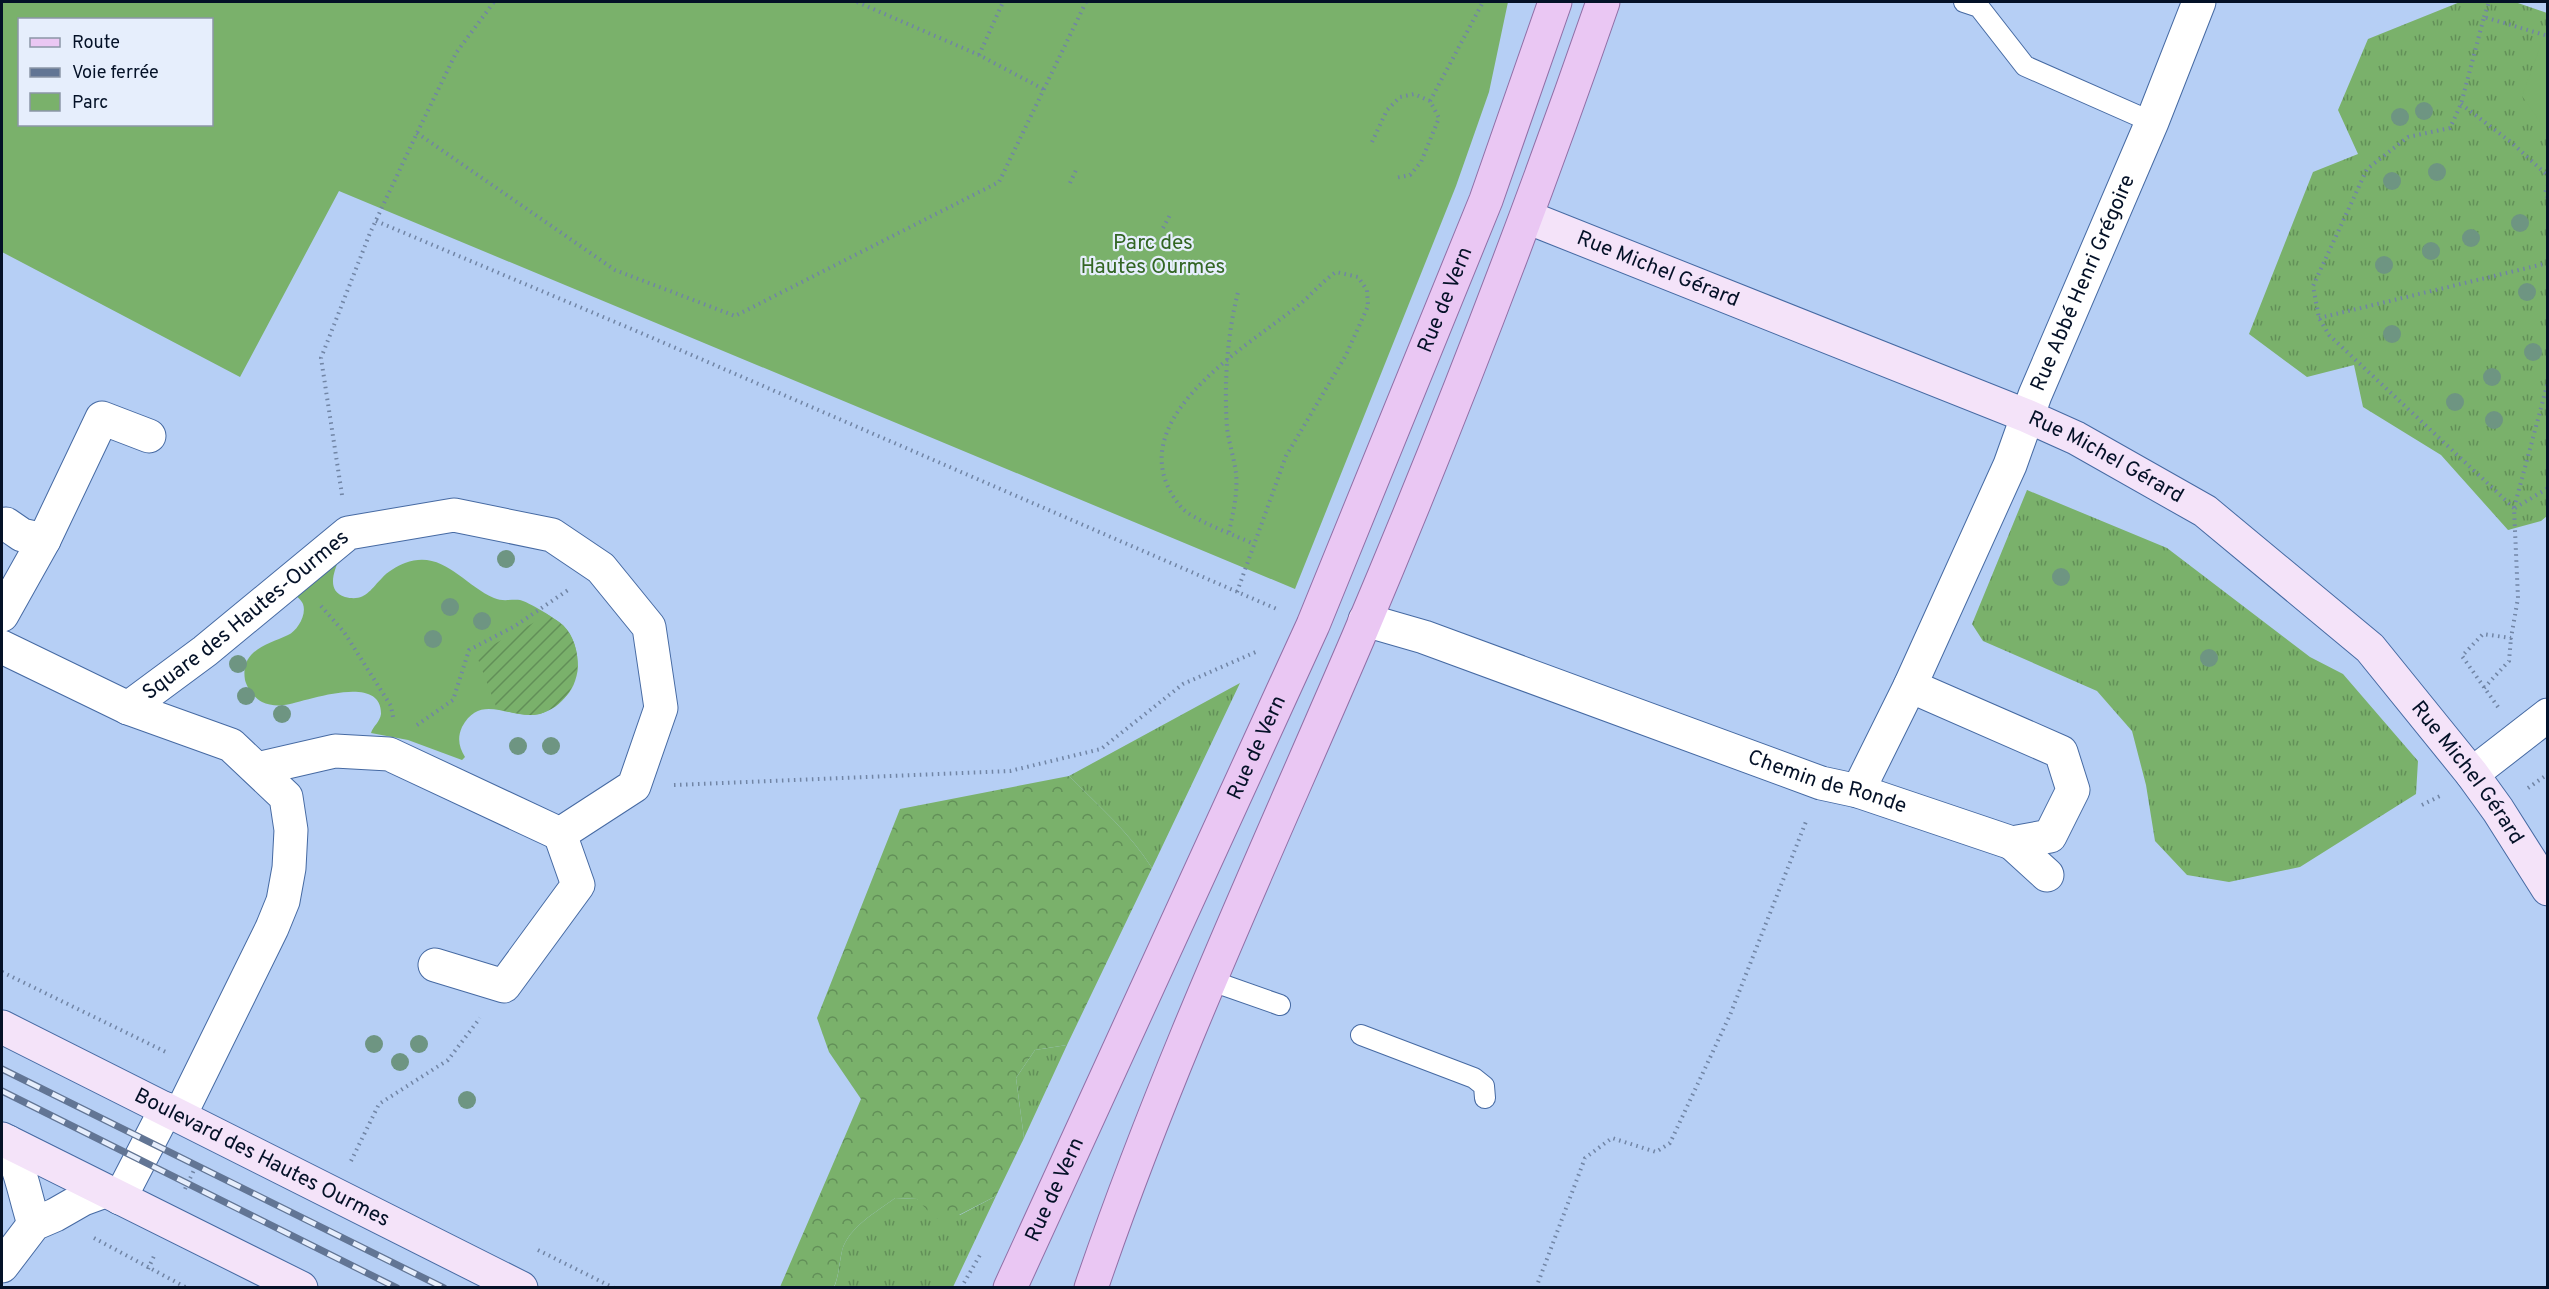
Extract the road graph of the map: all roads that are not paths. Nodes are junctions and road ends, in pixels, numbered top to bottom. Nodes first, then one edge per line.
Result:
1 (1555, 2) edge
2 (1603, 2) edge
3 (1964, 2) edge
4 (2199, 2) edge
5 (2152, 122) junction
6 (1486, 200) junction
7 (1527, 217) junction
8 (2027, 416) junction
9 (149, 436) dead end
10 (6, 524) dead end
11 (44, 540) junction
12 (2, 615) edge
13 (1365, 620) junction
14 (2, 647) edge
15 (1910, 686) junction
16 (128, 708) junction
17 (2547, 715) edge
18 (256, 769) junction
19 (2472, 774) junction
20 (1858, 790) junction
21 (560, 834) junction
22 (2012, 843) junction
23 (2047, 875) dead end
24 (2547, 889) edge
25 (435, 964) dead end
26 (1209, 980) junction
27 (1280, 1005) dead end
28 (2, 1027) edge
29 (1361, 1035) dead end
30 (1485, 1098) dead end
31 (173, 1112) junction
32 (5, 1141) edge
33 (113, 1195) junction
34 (34, 1224) junction
35 (2, 1266) edge
36 (301, 1287) edge
37 (521, 1287) edge
38 (1010, 1287) edge
39 (1091, 1287) edge

1 - 6 main road, Rue de Vern
2 - 7 main road
3 - 5 lane
4 - 5 street, Rue Abbé Henri Grégoire
5 - 8 street, Rue Abbé Henri Grégoire
6 - 7 main road
6 - 38 main road, Rue de Vern
7 - 8 street, Rue Michel Gérard
7 - 13 main road
8 - 15 street, Rue Abbé Henri Grégoire
8 - 19 street, Rue Michel Gérard
9 - 11 street
10 - 11 street
11 - 12 street
13 - 20 street, Chemin de Ronde
13 - 26 main road
14 - 16 street, Square des Hautes-Ourmes
15 - 20 street, Rue Abbé Henri Grégoire
15 - 22 street, Chemin de Ronde
16 - 18 street, Square des Hautes-Ourmes
16 - 21 street, Square des Hautes-Ourmes
17 - 19 street
18 - 21 street
18 - 31 street, Square des Hautes-Ourmes
19 - 24 street, Rue Michel Gérard
20 - 22 street, Chemin de Ronde
21 - 25 street
22 - 23 street
26 - 27 lane
26 - 39 main road
28 - 31 street, Boulevard des Hautes Ourmes
29 - 30 lane
31 - 33 street, Square des Hautes-Ourmes
31 - 37 street, Boulevard des Hautes Ourmes
32 - 33 street
32 - 34 street
33 - 34 street
33 - 36 street
34 - 35 street

